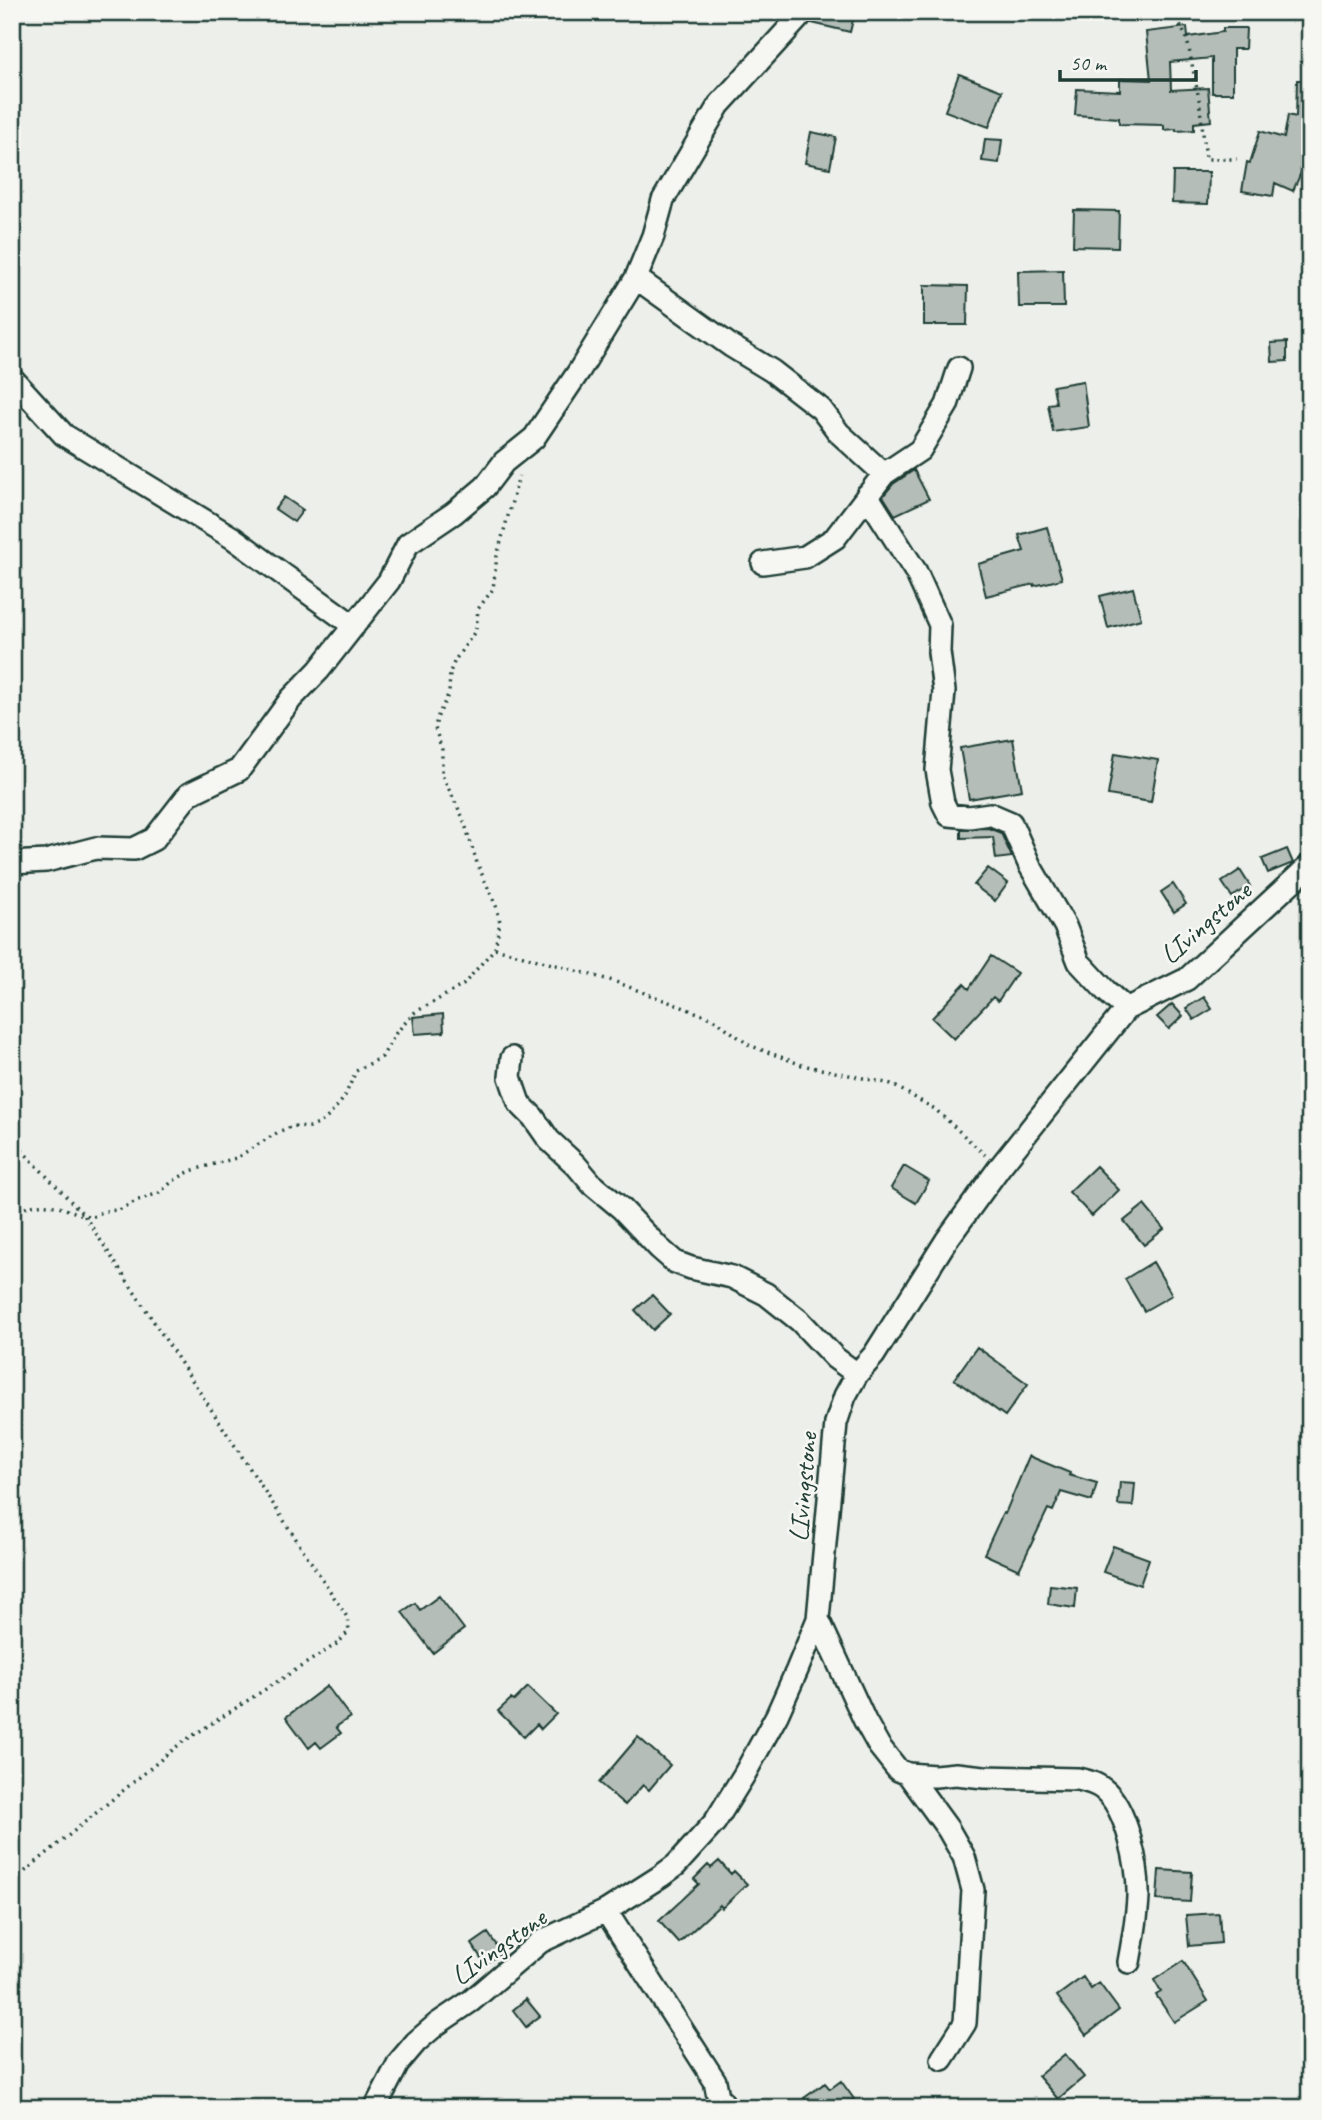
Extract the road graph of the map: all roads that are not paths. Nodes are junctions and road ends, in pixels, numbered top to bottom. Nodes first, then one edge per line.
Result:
1 (804, 12) edge
2 (636, 278) junction
3 (959, 368) dead end
4 (12, 378) edge
5 (884, 474) junction
6 (867, 495) junction
7 (763, 563) dead end
8 (354, 626) junction
9 (12, 863) edge
10 (1310, 865) edge
11 (1126, 1009) junction
12 (512, 1058) dead end
13 (857, 1374) junction
14 (818, 1619) junction
15 (908, 1774) junction
16 (606, 1911) junction
17 (1129, 1962) dead end
18 (942, 2059) dead end
19 (375, 2108) edge
20 (727, 2108) edge

1 - 2 street
2 - 5 street
2 - 8 street
3 - 5 street
4 - 8 street
5 - 6 street
6 - 7 street
6 - 11 street
8 - 9 street
10 - 11 street, LIvingstone
11 - 13 street, LIvingstone
12 - 13 street
13 - 14 street, LIvingstone
14 - 15 street
14 - 16 street, LIvingstone
15 - 17 street
15 - 18 street
16 - 19 street, LIvingstone
16 - 20 street

